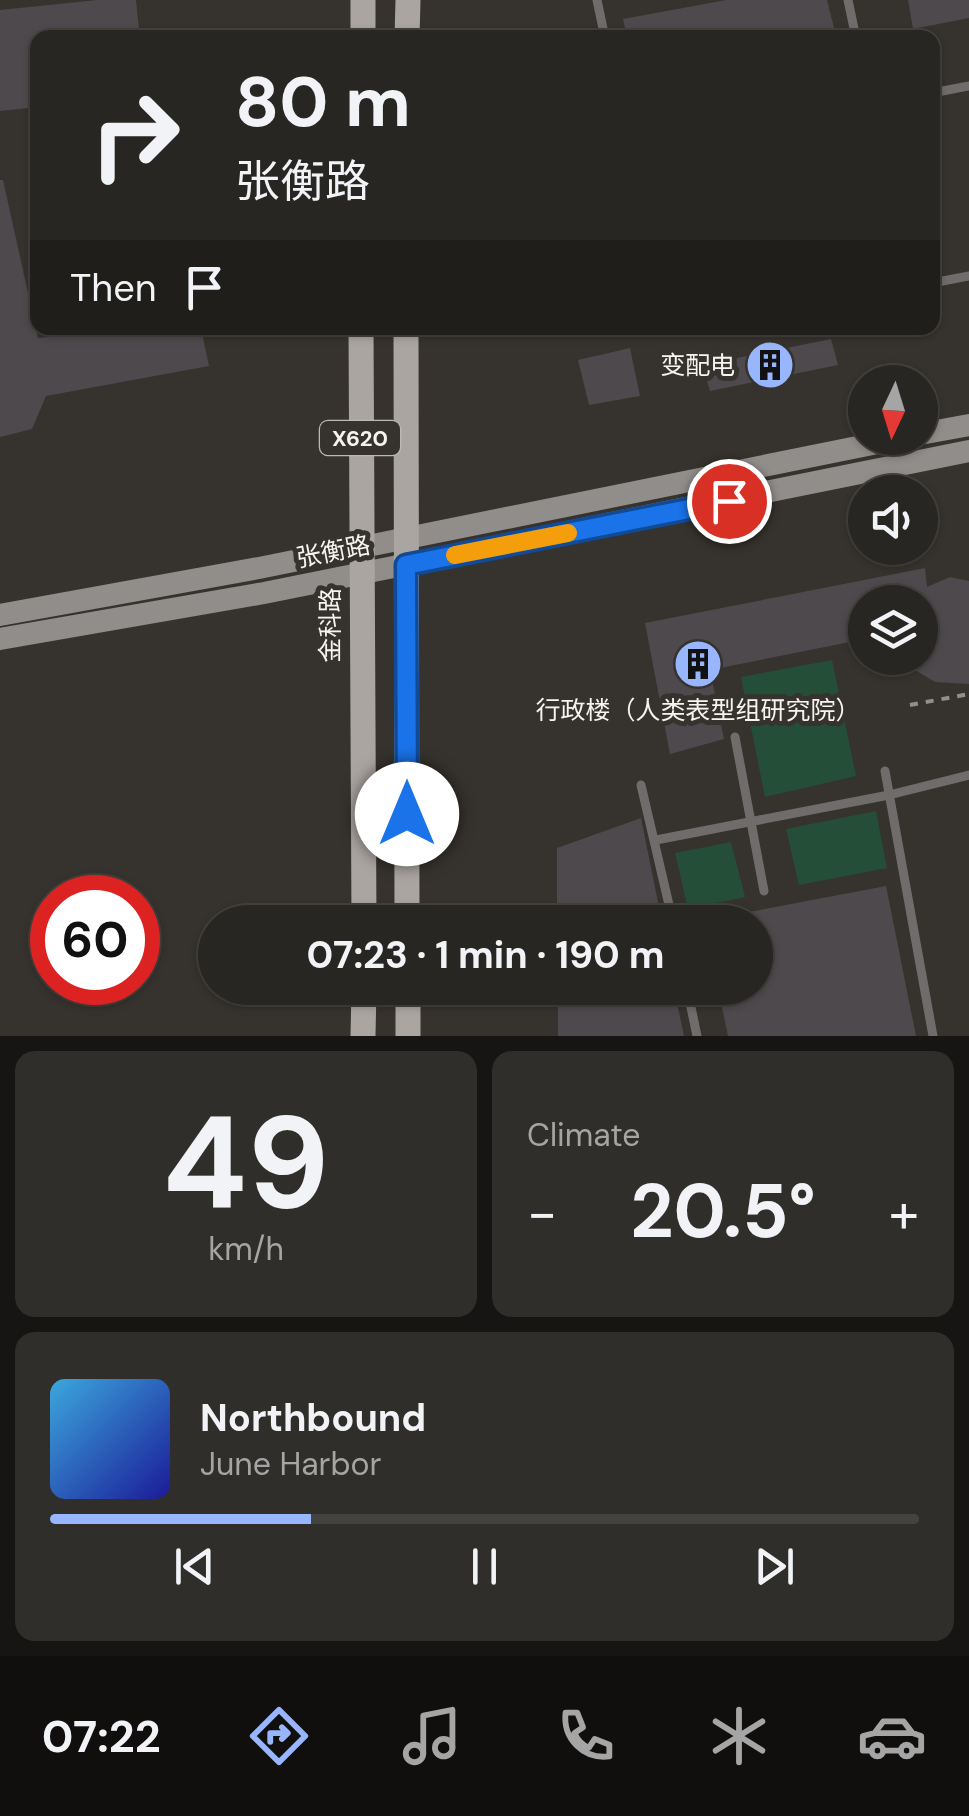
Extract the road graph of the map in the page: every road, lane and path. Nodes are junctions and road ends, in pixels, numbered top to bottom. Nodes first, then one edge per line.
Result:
1 (597, 0) edge
2 (848, 0) edge
3 (363, 2) edge
4 (408, 2) edge
5 (362, 30) edge
6 (408, 30) edge
7 (604, 30) edge
8 (854, 30) edge
9 (969, 86) edge
10 (940, 91) edge
11 (969, 276) edge
12 (940, 281) edge
13 (361, 335) edge
14 (406, 335) edge
15 (969, 425) edge
16 (938, 431) edge
17 (848, 450) edge
18 (969, 451) edge
19 (406, 552) junction
20 (360, 561) junction
21 (0, 615) edge
22 (0, 639) edge
23 (969, 694) edge
24 (910, 705) dead end
25 (735, 737) dead end
26 (885, 770) dead end
27 (969, 775) edge
28 (641, 785) dead end
29 (889, 795) junction
30 (750, 822) junction
31 (656, 840) junction
32 (764, 890) dead end
33 (364, 905) edge
34 (407, 905) edge
35 (669, 905) edge
36 (364, 1005) edge
37 (408, 1005) edge
38 (691, 1005) edge
39 (363, 1036) edge
40 (408, 1036) edge
41 (697, 1036) edge
42 (933, 1036) edge

1 - 7 lane
2 - 8 lane
3 - 5 main road
4 - 6 main road
9 - 10 lane
11 - 12 lane
13 - 20 main road, 金科路 / X620
14 - 19 main road, X620
15 - 16 main road
17 - 19 main road, 张衡路
18 - 19 main road, 张衡路
19 - 20 main road, 张衡路
19 - 34 main road, X620
20 - 21 main road, 张衡路
20 - 22 main road, 张衡路
20 - 33 main road, 金科路 / X620
23 - 24 path
25 - 30 lane
26 - 29 lane
27 - 29 lane
28 - 31 lane
29 - 30 lane
29 - 42 lane
30 - 31 lane
30 - 32 lane
31 - 35 lane
36 - 39 main road
37 - 40 main road
38 - 41 lane

